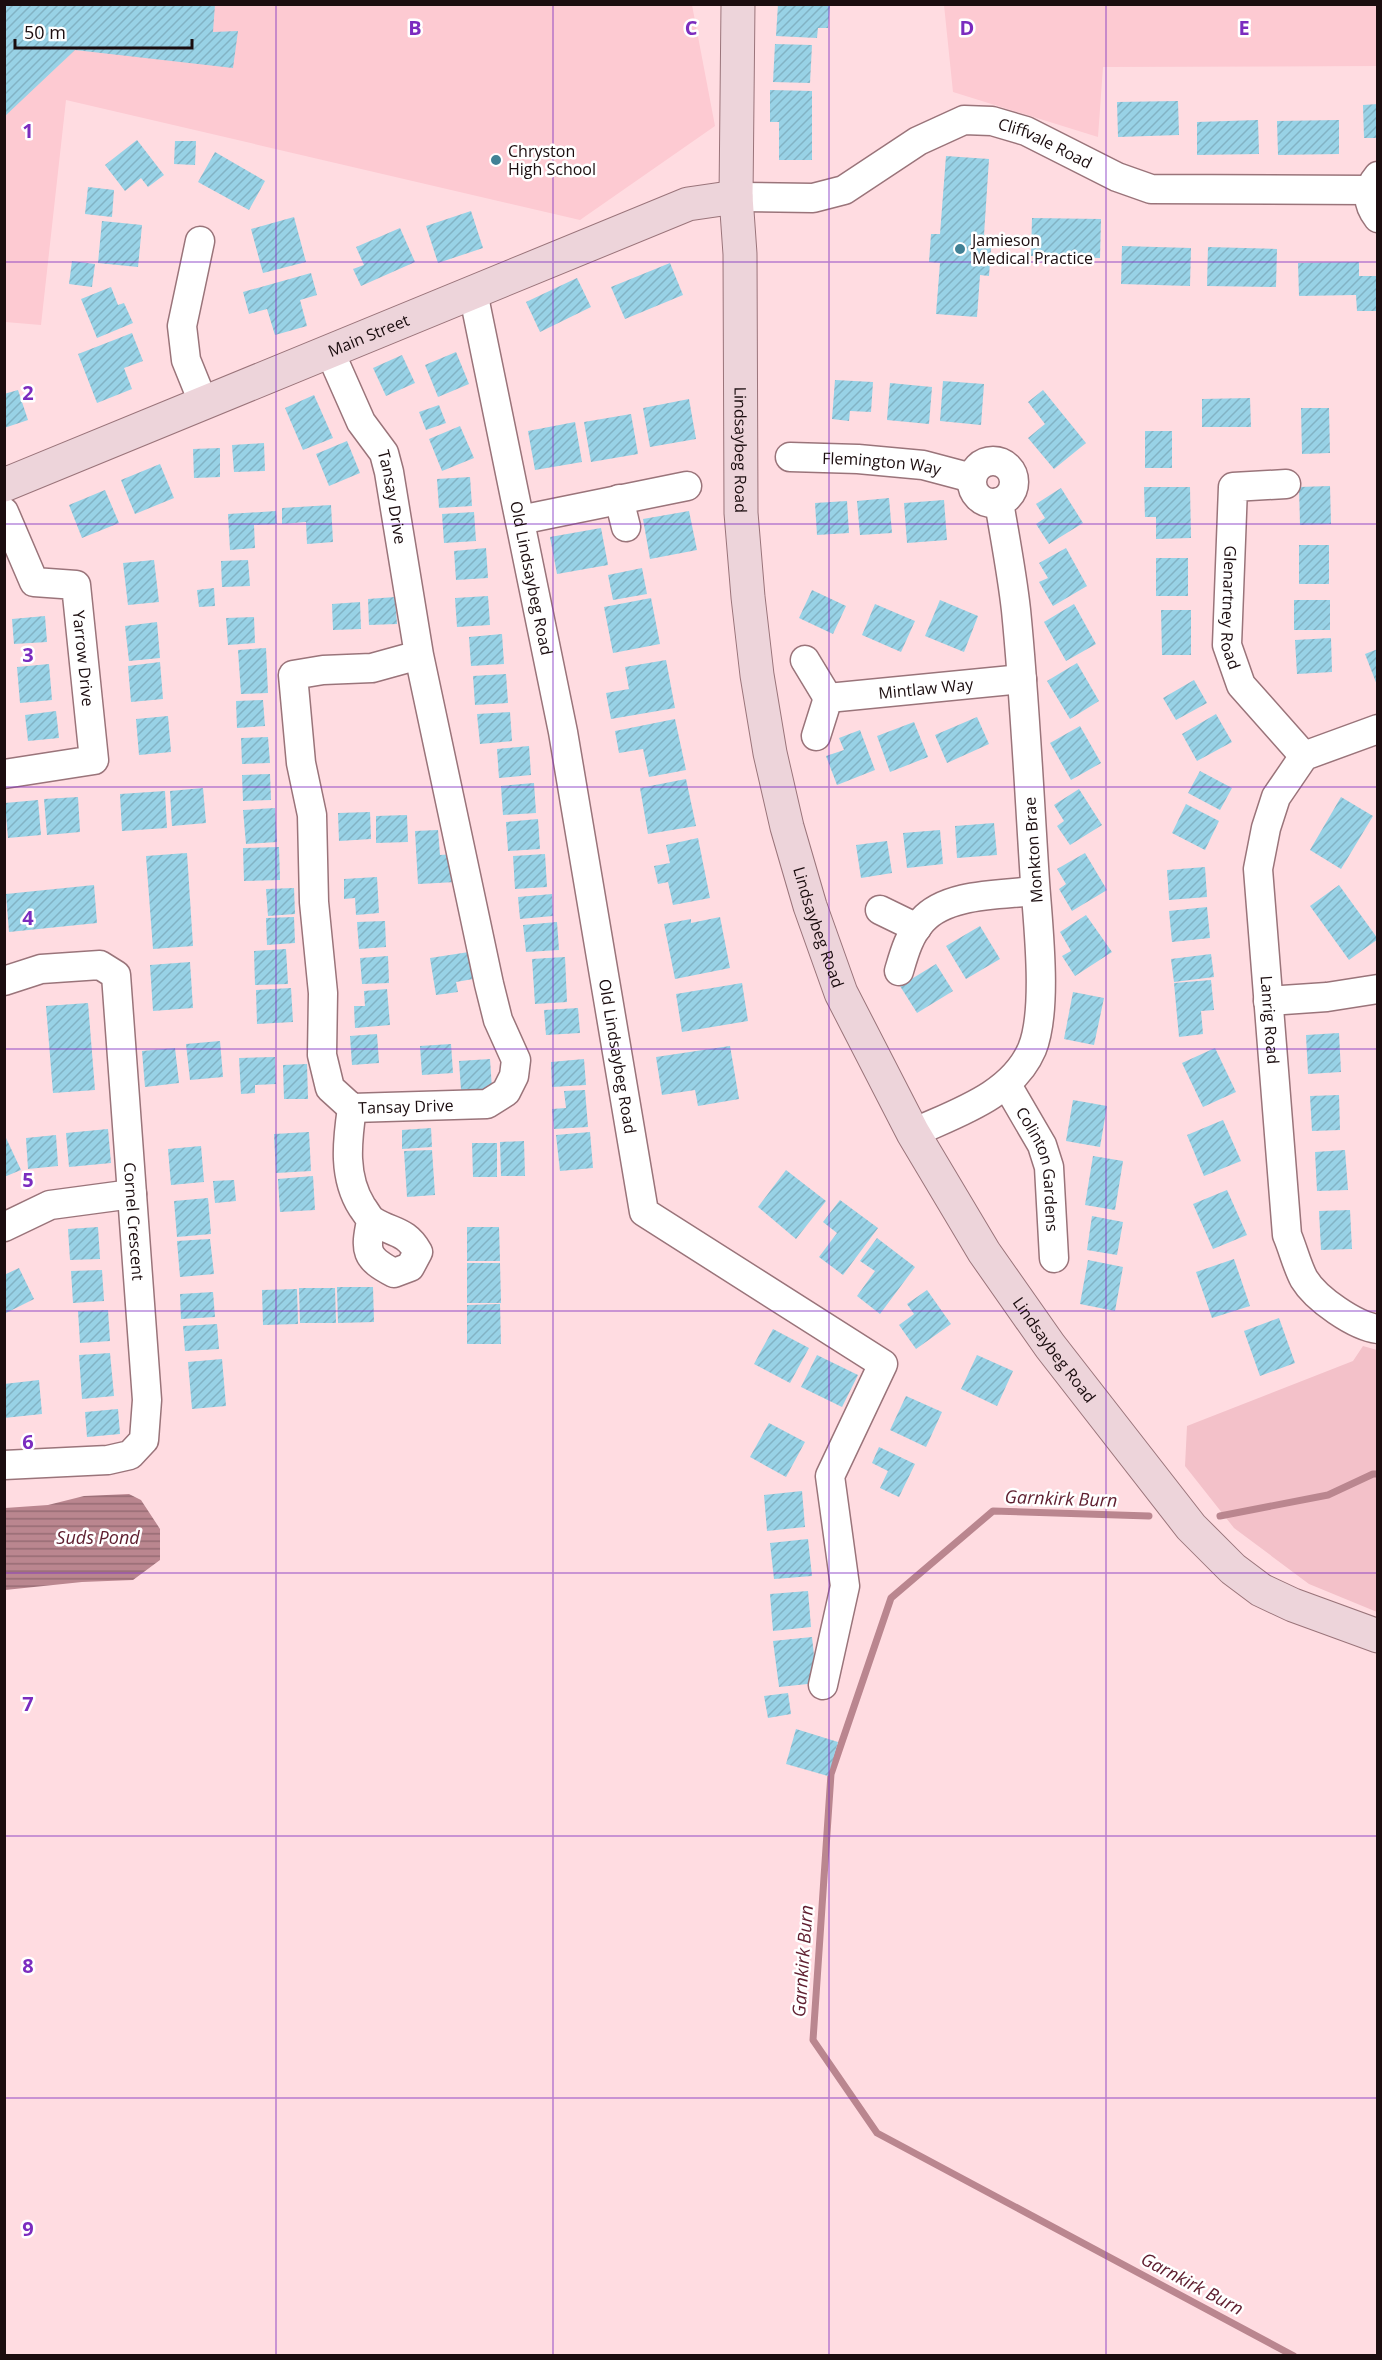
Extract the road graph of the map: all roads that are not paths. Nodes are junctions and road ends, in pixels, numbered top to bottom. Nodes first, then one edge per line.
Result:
1 (738, 4) edge
2 (1373, 183) edge
3 (736, 197) junction
4 (1377, 218) edge
5 (200, 241) dead end
6 (473, 292) junction
7 (330, 352) junction
8 (202, 402) junction
9 (790, 457) dead end
10 (972, 478) joint
11 (1286, 484) dead end
12 (4, 485) edge
13 (687, 486) dead end
14 (619, 499) junction
15 (4, 512) edge
16 (520, 520) junction
17 (626, 527) dead end
18 (419, 655) junction
19 (805, 660) dead end
20 (1022, 679) junction
21 (828, 698) junction
22 (1377, 729) edge
23 (816, 736) dead end
24 (1304, 756) junction
25 (4, 774) edge
26 (1035, 891) junction
27 (880, 910) dead end
28 (917, 928) junction
29 (899, 971) dead end
30 (4, 981) edge
31 (1377, 989) edge
32 (1268, 1001) junction
33 (1007, 1085) junction
34 (352, 1108) junction
35 (913, 1133) junction
36 (132, 1194) junction
37 (371, 1221) dead end
38 (4, 1227) edge
39 (1054, 1258) dead end
40 (1377, 1329) edge
41 (4, 1465) edge
42 (1377, 1636) edge
43 (823, 1685) dead end

1 - 3 main road, Lindsaybeg Road
2 - 3 street, Cliffvale Road
2 - 4 street
3 - 6 main road, Main Street
3 - 35 main road, Lindsaybeg Road
5 - 8 street
6 - 7 main road, Main Street
6 - 16 street, Old Lindsaybeg Road
7 - 8 main road, Main Street
7 - 18 street, Tansay Drive
8 - 12 main road, Main Street
9 - 10 street, Flemington Way
10 - 20 street, Monkton Brae
11 - 24 street, Glenartney Road
13 - 14 street
14 - 16 street
14 - 17 street
15 - 25 street, Yarrow Drive
16 - 43 street, Old Lindsaybeg Road
18 - 34 street, Tansay Drive
18 - 34 street, Tansay Drive
19 - 21 street
20 - 21 street, Mintlaw Way
20 - 26 street, Monkton Brae
21 - 23 street
22 - 24 street
24 - 32 street, Lanrig Road
26 - 28 street
26 - 33 street, Monkton Brae
27 - 28 street
28 - 29 street
30 - 36 street, Cornel Crescent
31 - 32 street
32 - 40 street, Lanrig Road
33 - 35 street, Monkton Brae
33 - 39 street, Colinton Gardens
34 - 37 street
35 - 42 main road, Lindsaybeg Road
36 - 38 street
36 - 41 street, Cornel Crescent

